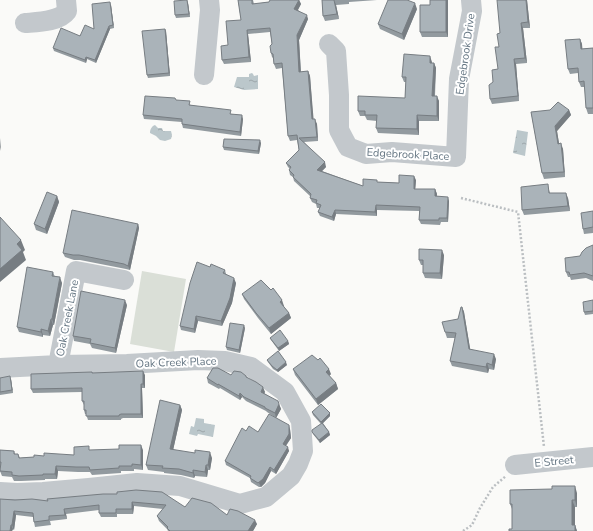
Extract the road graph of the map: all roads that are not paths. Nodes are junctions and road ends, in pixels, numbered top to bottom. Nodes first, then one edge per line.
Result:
1 (66, 0) edge
2 (209, 0) edge
3 (471, 0) edge
4 (25, 23) dead end
5 (328, 44) dead end
6 (204, 75) dead end
7 (456, 157) joint
8 (124, 280) dead end
9 (58, 365) junction
10 (0, 368) edge
11 (593, 457) edge
12 (515, 465) road end
13 (0, 492) edge

1 - 4 street
2 - 6 street
3 - 7 street, Edgebrook Drive
5 - 7 street, Edgebrook Place
8 - 9 street, Oak Creek Lane
9 - 10 street, Oak Creek Place
9 - 13 street, Oak Creek Place
11 - 12 street, E Street

